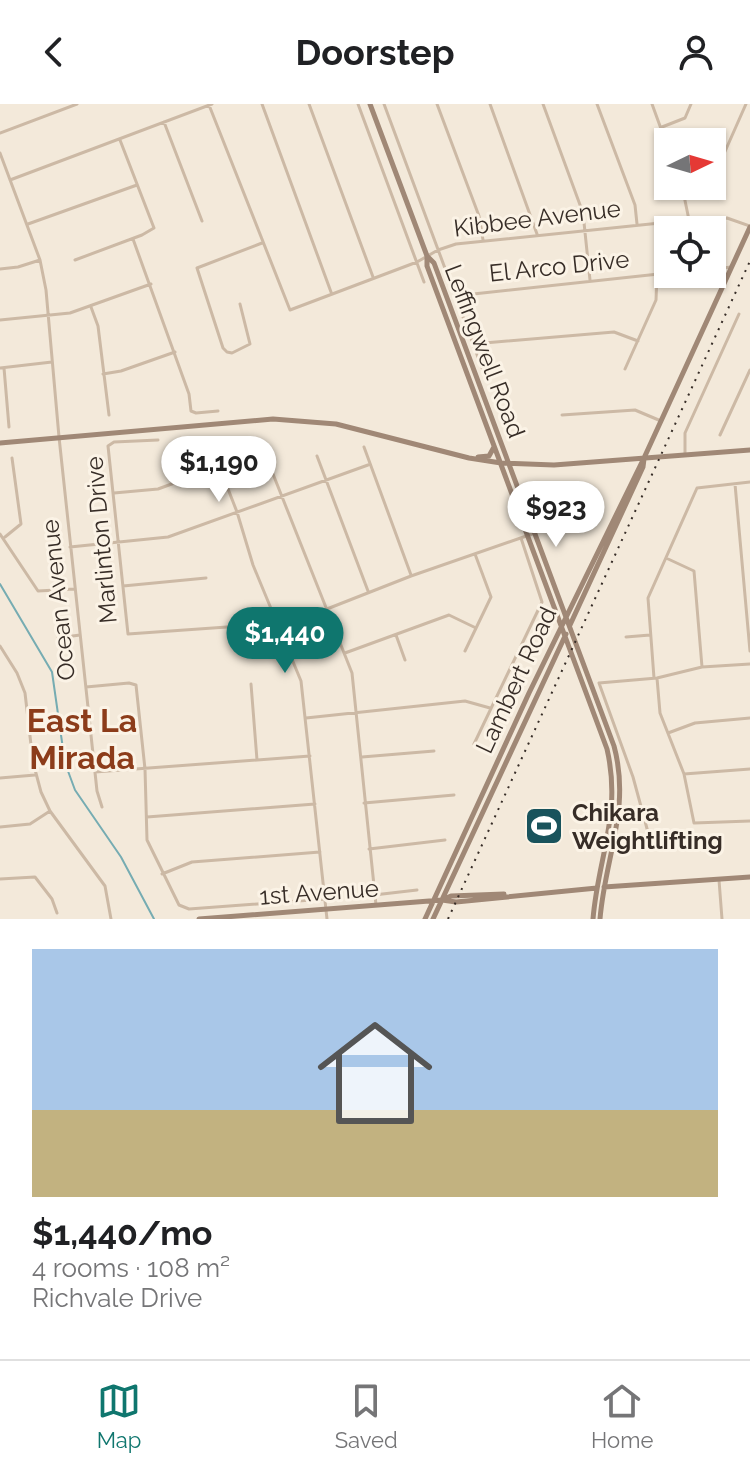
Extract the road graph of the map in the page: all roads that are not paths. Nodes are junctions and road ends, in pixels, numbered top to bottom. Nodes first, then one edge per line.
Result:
1 (77, 104) edge
2 (211, 104) edge
3 (262, 104) edge
4 (309, 104) edge
5 (358, 104) edge
6 (370, 104) edge
7 (384, 104) edge
8 (437, 104) edge
9 (490, 104) edge
10 (543, 104) edge
11 (597, 104) edge
12 (652, 104) edge
13 (691, 104) edge
14 (746, 104) edge
15 (164, 122) junction
16 (661, 127) joint
17 (0, 133) edge
18 (120, 139) junction
19 (726, 149) edge
20 (0, 153) edge
21 (10, 180) junction
22 (137, 185) junction
23 (726, 218) edge
24 (202, 221) dead end
25 (654, 223) edge
26 (637, 224) junction
27 (27, 225) junction
28 (750, 226) edge
29 (585, 229) junction
30 (537, 234) junction
31 (133, 239) junction
32 (483, 241) junction
33 (264, 243) junction
34 (438, 250) junction
35 (427, 256) junction
36 (40, 260) junction
37 (75, 260) dead end
38 (417, 262) junction
39 (732, 267) junction
40 (726, 268) edge
41 (0, 269) edge
42 (654, 274) edge
43 (373, 277) junction
44 (590, 280) junction
45 (424, 282) dead end
46 (151, 284) junction
47 (658, 288) edge
48 (332, 293) junction
49 (455, 296) junction
50 (240, 304) dead end
51 (91, 307) junction
52 (739, 314) dead end
53 (48, 315) junction
54 (0, 320) edge
55 (638, 341) junction
56 (473, 344) junction
57 (175, 352) junction
58 (52, 362) junction
59 (2, 368) edge
60 (482, 368) dead end
61 (625, 369) dead end
62 (750, 370) edge
63 (103, 374) junction
64 (218, 411) dead end
65 (109, 415) dead end
66 (562, 415) dead end
67 (661, 421) junction
68 (9, 427) dead end
69 (720, 435) dead end
70 (59, 437) junction
71 (158, 440) dead end
72 (209, 440) dead end
73 (493, 442) junction
74 (0, 443) edge
75 (364, 447) dead end
76 (750, 450) edge
77 (685, 455) junction
78 (317, 456) dead end
79 (12, 458) dead end
80 (469, 458) junction
81 (644, 458) junction
82 (501, 463) junction
83 (509, 464) junction
84 (368, 465) junction
85 (273, 474) dead end
86 (188, 478) dead end
87 (326, 479) junction
88 (750, 482) edge
89 (735, 484) junction
90 (113, 493) junction
91 (281, 497) junction
92 (237, 512) junction
93 (0, 534) edge
94 (532, 534) junction
95 (4, 538) junction
96 (521, 538) junction
97 (118, 542) junction
98 (70, 547) junction
99 (475, 554) junction
100 (666, 558) junction
101 (411, 576) junction
102 (206, 578) dead end
103 (582, 583) junction
104 (123, 586) junction
105 (555, 588) junction
106 (75, 589) junction
107 (368, 592) junction
108 (326, 609) junction
109 (566, 616) junction
110 (562, 625) junction
111 (570, 626) junction
112 (227, 627) dead end
113 (281, 627) junction
114 (476, 628) junction
115 (80, 635) junction
116 (396, 635) junction
117 (566, 635) junction
118 (650, 635) junction
119 (626, 637) dead end
120 (58, 638) dead end
121 (0, 646) edge
122 (571, 649) junction
123 (465, 651) dead end
124 (750, 651) edge
125 (345, 653) junction
126 (405, 660) dead end
127 (750, 664) edge
128 (551, 666) junction
129 (702, 667) junction
130 (656, 678) junction
131 (251, 684) dead end
132 (86, 687) junction
133 (490, 708) junction
134 (356, 713) junction
135 (306, 718) junction
136 (750, 718) edge
137 (667, 733) junction
138 (474, 744) dead end
139 (434, 751) dead end
140 (310, 756) junction
141 (360, 757) junction
142 (257, 760) junction
143 (145, 769) junction
144 (750, 769) edge
145 (95, 772) junction
146 (684, 774) junction
147 (35, 775) junction
148 (0, 778) edge
149 (454, 795) dead end
150 (364, 803) junction
151 (315, 804) junction
152 (102, 807) dead end
153 (50, 811) junction
154 (147, 817) junction
155 (750, 821) edge
156 (0, 827) edge
157 (649, 836) dead end
158 (445, 840) dead end
159 (369, 849) junction
160 (320, 852) junction
161 (162, 875) junction
162 (750, 877) edge
163 (0, 879) edge
164 (719, 880) junction
165 (601, 887) junction
166 (417, 890) dead end
167 (488, 894) junction
168 (374, 895) junction
169 (518, 895) junction
170 (325, 899) junction
171 (442, 900) junction
172 (472, 900) junction
173 (433, 901) junction
174 (376, 905) junction
175 (326, 909) junction
176 (57, 913) dead end
177 (111, 919) edge
178 (199, 919) edge
179 (327, 919) edge
180 (425, 919) edge
181 (433, 919) edge
182 (593, 919) edge
183 (600, 919) edge
184 (722, 919) edge

1 - 17 street
2 - 15 street
2 - 33 street
3 - 48 street
4 - 43 street
5 - 38 street, Leffingwell Road
6 - 35 main road, Leffingwell Road
7 - 34 street, Leffingwell Road
8 - 32 street
9 - 30 street
10 - 29 street
11 - 26 street
12 - 16 street
13 - 16 street
14 - 19 street
15 - 18 street
15 - 24 street
18 - 21 street
18 - 22 street
20 - 21 street, Ocean Avenue
21 - 27 street, Ocean Avenue
22 - 27 street
22 - 31 street
23 - 28 street, Kibbee Avenue
25 - 26 street, Kibbee Avenue
26 - 29 street, Kibbee Avenue
27 - 36 street, Ocean Avenue
28 - 39 main road, Lambert Road
29 - 30 street, Kibbee Avenue
29 - 44 street
30 - 32 street, Kibbee Avenue
31 - 37 street
31 - 46 street
32 - 34 street, Kibbee Avenue
33 - 48 street, Kibbee Avenue
33 - 50 street
34 - 35 street, Kibbee Avenue
34 - 49 street, Leffingwell Road
35 - 38 street, Kibbee Avenue
35 - 73 main road, Leffingwell Road
35 - 83 main road, Leffingwell Road
36 - 41 street
36 - 53 street, Ocean Avenue
38 - 43 street, Kibbee Avenue
38 - 45 street, Leffingwell Road
39 - 40 street
39 - 67 main road, Lambert Road
42 - 44 street, El Arco Drive
43 - 48 street, Kibbee Avenue
44 - 49 street, El Arco Drive
46 - 51 street
46 - 57 street
47 - 55 street
49 - 56 street, Leffingwell Road
51 - 53 street
51 - 63 street
52 - 77 street
53 - 54 street
53 - 58 street, Ocean Avenue
55 - 56 street
55 - 61 street
56 - 60 street, Leffingwell Road
57 - 63 street
57 - 64 street
58 - 59 street
58 - 70 street, Ocean Avenue
59 - 68 street
62 - 69 street
63 - 65 street
66 - 67 street
67 - 81 main road, Lambert Road
70 - 74 main road
70 - 80 main road
70 - 98 street, Ocean Avenue
71 - 90 street, Marlinton Drive
72 - 92 street
73 - 80 main road
73 - 82 main road, Leffingwell Road
75 - 84 street
76 - 77 main road
77 - 81 main road
78 - 87 street
79 - 95 street
80 - 82 main road
81 - 83 main road
81 - 103 main road, Lambert Road
81 - 111 main road, Lambert Road
82 - 83 main road
82 - 94 main road, Leffingwell Road
83 - 94 main road, Leffingwell Road
84 - 87 street
84 - 101 street
85 - 91 street
86 - 90 street
87 - 91 street
87 - 107 street
88 - 89 street
89 - 100 street
89 - 124 street
90 - 97 street, Marlinton Drive
91 - 92 street
91 - 108 street
92 - 97 street
92 - 113 street
93 - 95 street
94 - 96 street
94 - 105 main road, Leffingwell Road
94 - 110 main road, Leffingwell Road
95 - 106 street
96 - 99 street
96 - 133 street
97 - 98 street
97 - 104 street, Marlinton Drive
98 - 106 street, Ocean Avenue
99 - 101 street
99 - 114 street
100 - 118 street
100 - 129 street
101 - 107 street
102 - 104 street
103 - 105 main road
103 - 109 main road, Lambert Road
104 - 112 street, Marlinton Drive
105 - 109 main road, Leffingwell Road
106 - 115 street, Ocean Avenue
107 - 108 street
108 - 113 street
108 - 125 street
109 - 110 main road, Lambert Road
109 - 111 main road, Leffingwell Road
110 - 117 main road, Leffingwell Road
110 - 173 main road, Lambert Road
111 - 117 main road, Lambert Road
111 - 165 main road, Leffingwell Road
113 - 135 street
114 - 116 street
114 - 123 street
115 - 120 street
115 - 132 street, Ocean Avenue
116 - 125 street
116 - 126 street
117 - 122 main road, Leffingwell Road
117 - 128 main road, Lambert Road
118 - 119 street
118 - 130 street
121 - 147 street
122 - 128 main road
122 - 165 main road, Leffingwell Road
125 - 134 street
127 - 129 street
128 - 171 main road, Lambert Road
129 - 130 street
130 - 137 street
130 - 157 street
131 - 142 street
132 - 143 street
132 - 145 street, Ocean Avenue
133 - 134 street
133 - 138 street
134 - 135 street
134 - 141 street
135 - 140 street
136 - 137 street
137 - 146 street
139 - 141 street
140 - 142 street
140 - 151 street
141 - 150 street
142 - 143 street
143 - 145 street
143 - 154 street
144 - 146 street
145 - 152 street, Ocean Avenue
146 - 155 street
147 - 148 street
147 - 153 street
149 - 150 street
150 - 159 street
151 - 154 street
151 - 160 street
153 - 156 street
153 - 177 street
154 - 161 street
158 - 159 street
159 - 168 street
160 - 161 street
160 - 170 street
161 - 170 street
162 - 164 main road, 1st Avenue
163 - 176 street
164 - 165 main road, 1st Avenue
164 - 184 street
165 - 169 main road, 1st Avenue
165 - 182 main road, Leffingwell Road
165 - 183 main road, Leffingwell Road
166 - 168 street
167 - 169 main road, 1st Avenue
167 - 171 main road, 1st Avenue
167 - 172 main road
168 - 174 street
169 - 172 main road, 1st Avenue
170 - 175 street
171 - 172 main road, 1st Avenue
171 - 173 main road, 1st Avenue
171 - 181 main road, Lambert Road
173 - 174 main road, 1st Avenue
173 - 180 main road, Lambert Road
174 - 175 main road, 1st Avenue
175 - 178 main road, 1st Avenue
175 - 179 street

